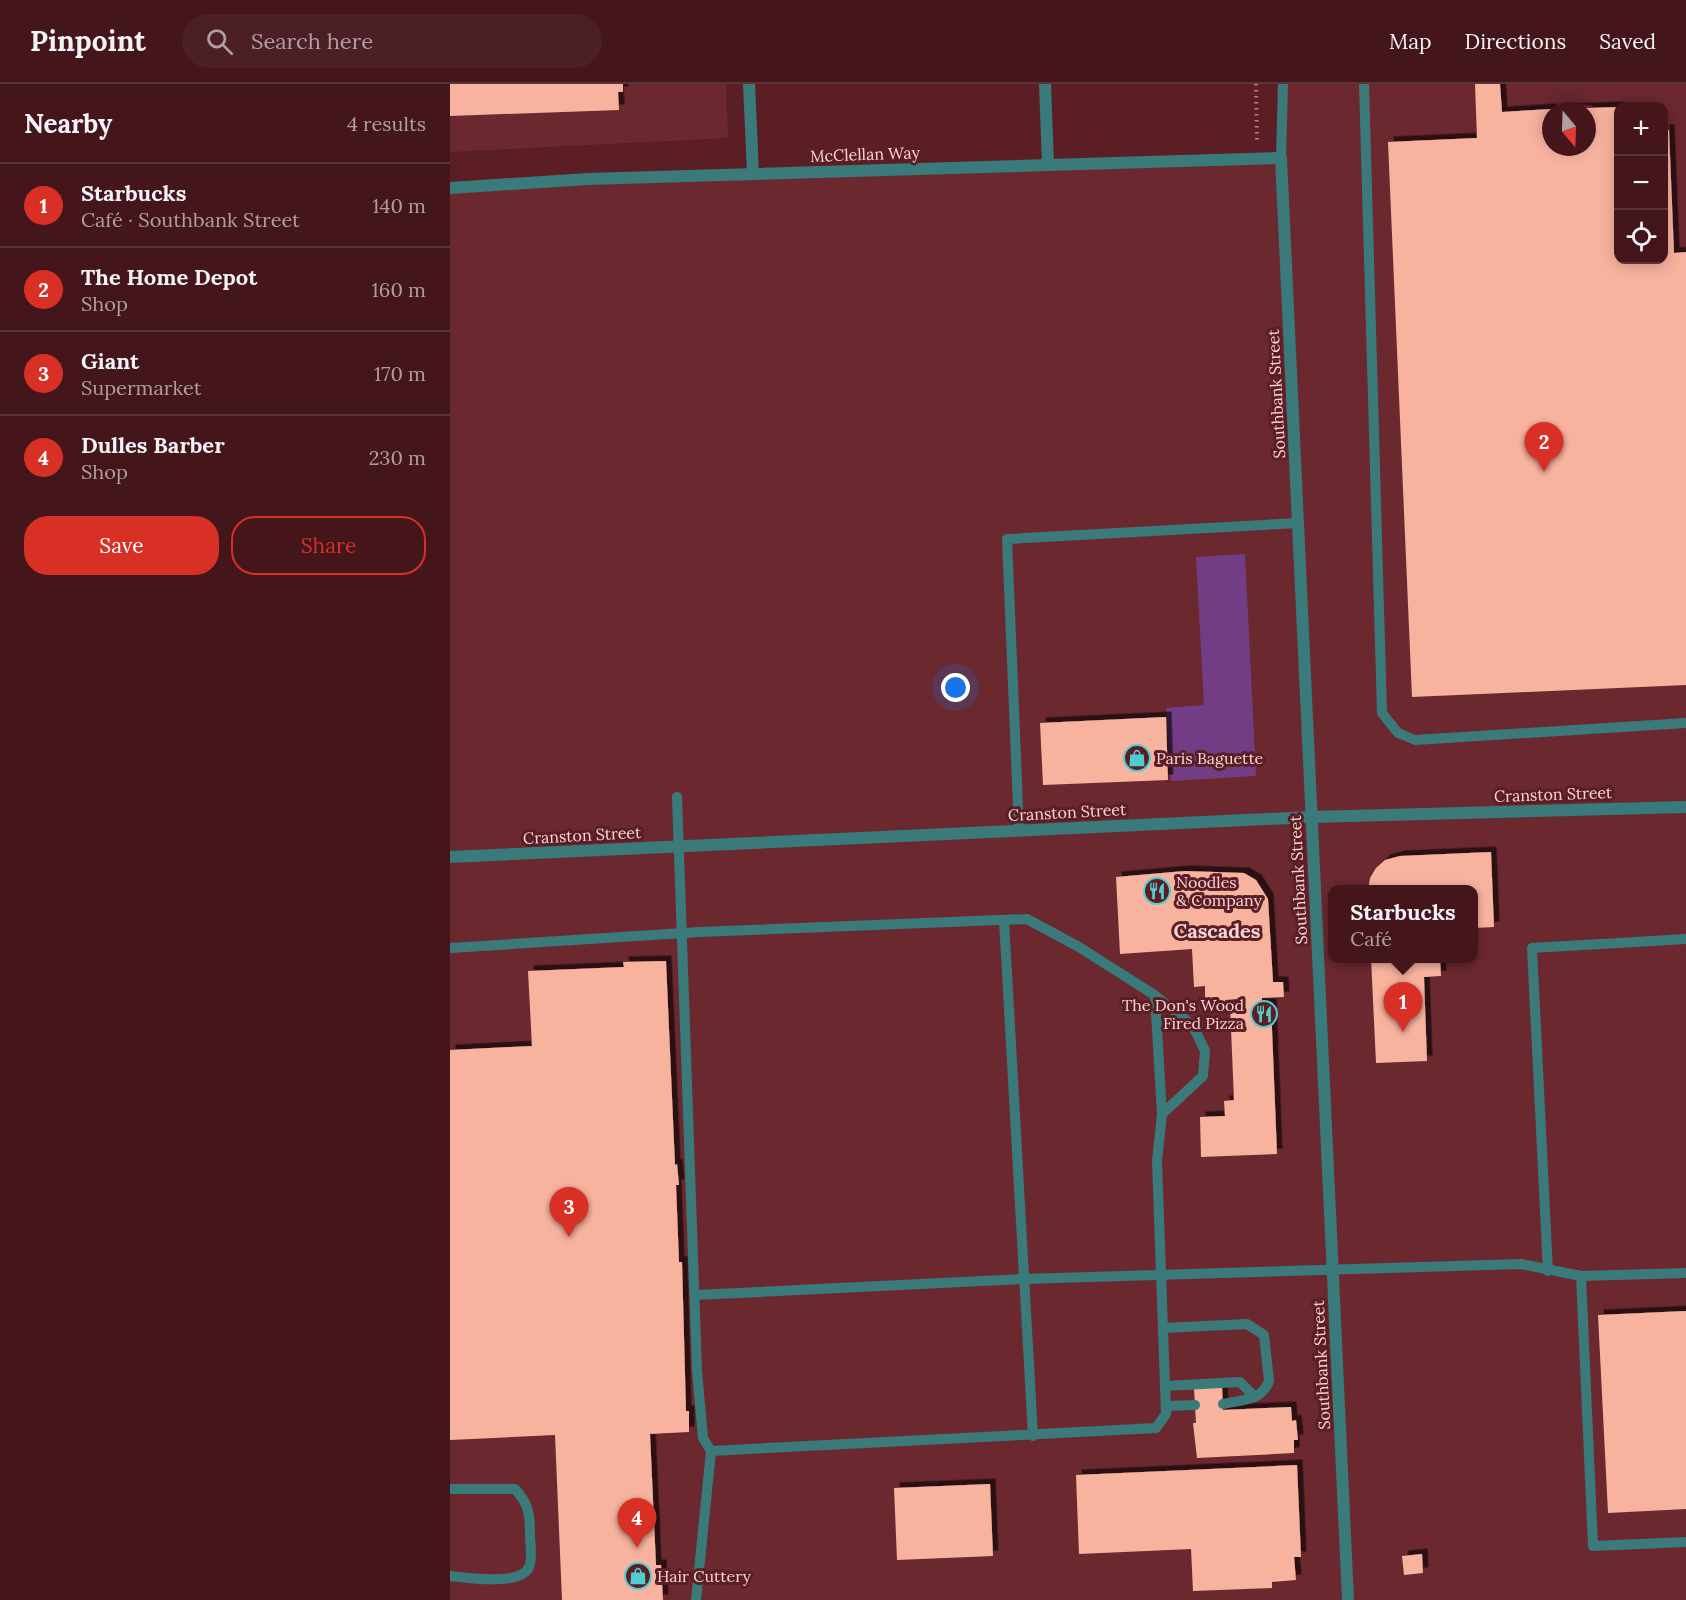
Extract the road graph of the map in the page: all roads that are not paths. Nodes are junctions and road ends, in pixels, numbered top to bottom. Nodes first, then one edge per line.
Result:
1 (749, 84) edge
2 (1045, 84) edge
3 (1283, 84) edge
4 (1364, 84) edge
5 (1281, 158) junction
6 (1048, 165) junction
7 (753, 174) junction
8 (450, 188) edge
9 (1298, 523) junction
10 (1686, 723) edge
11 (678, 797) dead end
12 (1686, 807) edge
13 (1312, 817) junction
14 (1019, 831) junction
15 (681, 847) junction
16 (450, 858) edge
17 (1004, 920) junction
18 (682, 933) junction
19 (1686, 939) edge
20 (450, 948) edge
21 (1155, 996) junction
22 (1162, 1114) junction
23 (1333, 1269) junction
24 (1548, 1271) junction
25 (1686, 1273) edge
26 (1162, 1274) junction
27 (1581, 1276) junction
28 (1023, 1279) junction
29 (695, 1295) junction
30 (1163, 1328) junction
31 (1165, 1386) junction
32 (1255, 1397) junction
33 (1223, 1404) dead end
34 (1195, 1405) dead end
35 (1166, 1406) junction
36 (1033, 1436) junction
37 (711, 1451) junction
38 (450, 1489) edge
39 (1686, 1542) edge
40 (450, 1576) edge
41 (696, 1600) edge
42 (1348, 1600) edge

1 - 7 street
2 - 6 street
3 - 5 lane
4 - 10 lane
5 - 6 street, McClellan Way
5 - 9 street, Southbank Street
6 - 7 street, McClellan Way
7 - 8 street, McClellan Way
9 - 13 street, Southbank Street
9 - 14 lane
11 - 15 lane
12 - 13 street, Cranston Street
13 - 14 street, Cranston Street
13 - 23 street, Southbank Street
14 - 15 street, Cranston Street
15 - 16 street, Cranston Street
15 - 18 lane
17 - 18 lane
17 - 21 lane
17 - 28 lane
18 - 20 lane
18 - 29 lane
19 - 24 lane
21 - 22 lane
21 - 22 lane
22 - 26 lane
23 - 24 lane
23 - 26 lane
23 - 42 street, Southbank Street
24 - 27 lane
25 - 27 lane
26 - 28 lane
26 - 30 lane
27 - 39 lane
28 - 29 lane
28 - 36 lane
29 - 37 lane
30 - 31 lane
30 - 32 lane
31 - 32 lane
31 - 35 lane
32 - 33 lane
34 - 35 lane
35 - 36 lane
36 - 37 lane
37 - 41 lane
38 - 40 lane

